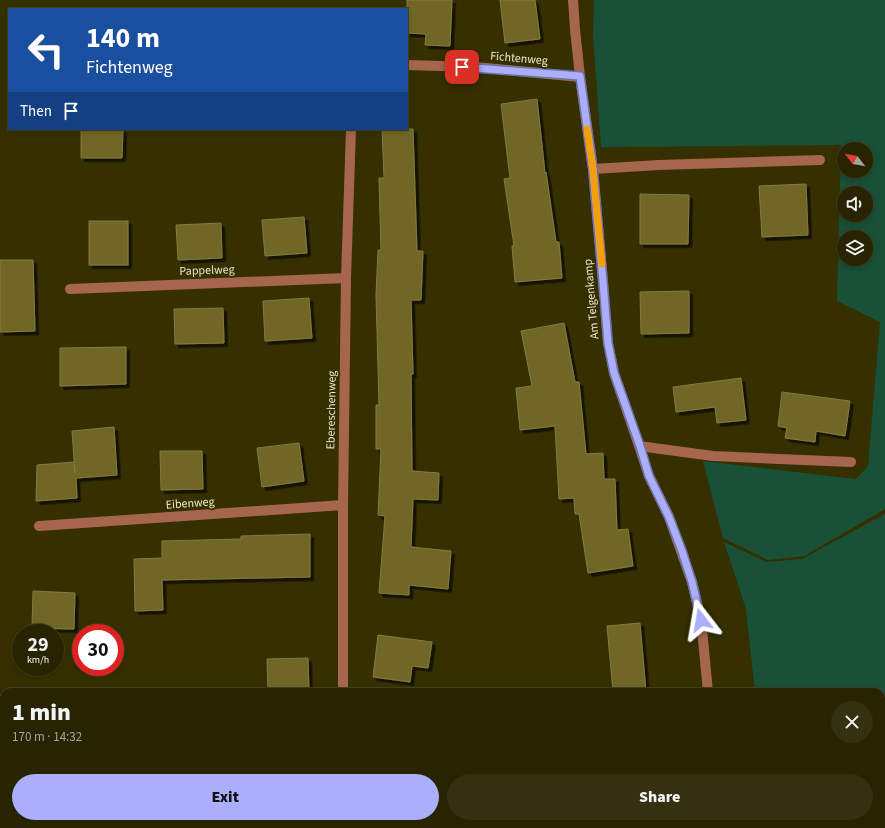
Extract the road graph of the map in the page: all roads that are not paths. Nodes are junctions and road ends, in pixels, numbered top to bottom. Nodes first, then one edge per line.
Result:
1 (573, 0) edge
2 (408, 65) edge
3 (580, 76) junction
4 (351, 130) edge
5 (820, 160) dead end
6 (593, 170) junction
7 (346, 278) junction
8 (70, 289) dead end
9 (640, 446) junction
10 (850, 462) dead end
11 (343, 505) junction
12 (38, 526) dead end
13 (343, 688) edge
14 (708, 688) edge

1 - 3 street, Am Telgenkamp
2 - 3 street, Fichtenweg
3 - 6 street, Am Telgenkamp
4 - 7 street, Ebereschenweg
5 - 6 street
6 - 9 street, Am Telgenkamp
7 - 8 street, Pappelweg
7 - 11 street, Ebereschenweg
9 - 10 street
9 - 14 street, Am Telgenkamp
11 - 12 street, Eibenweg
11 - 13 street, Ebereschenweg

